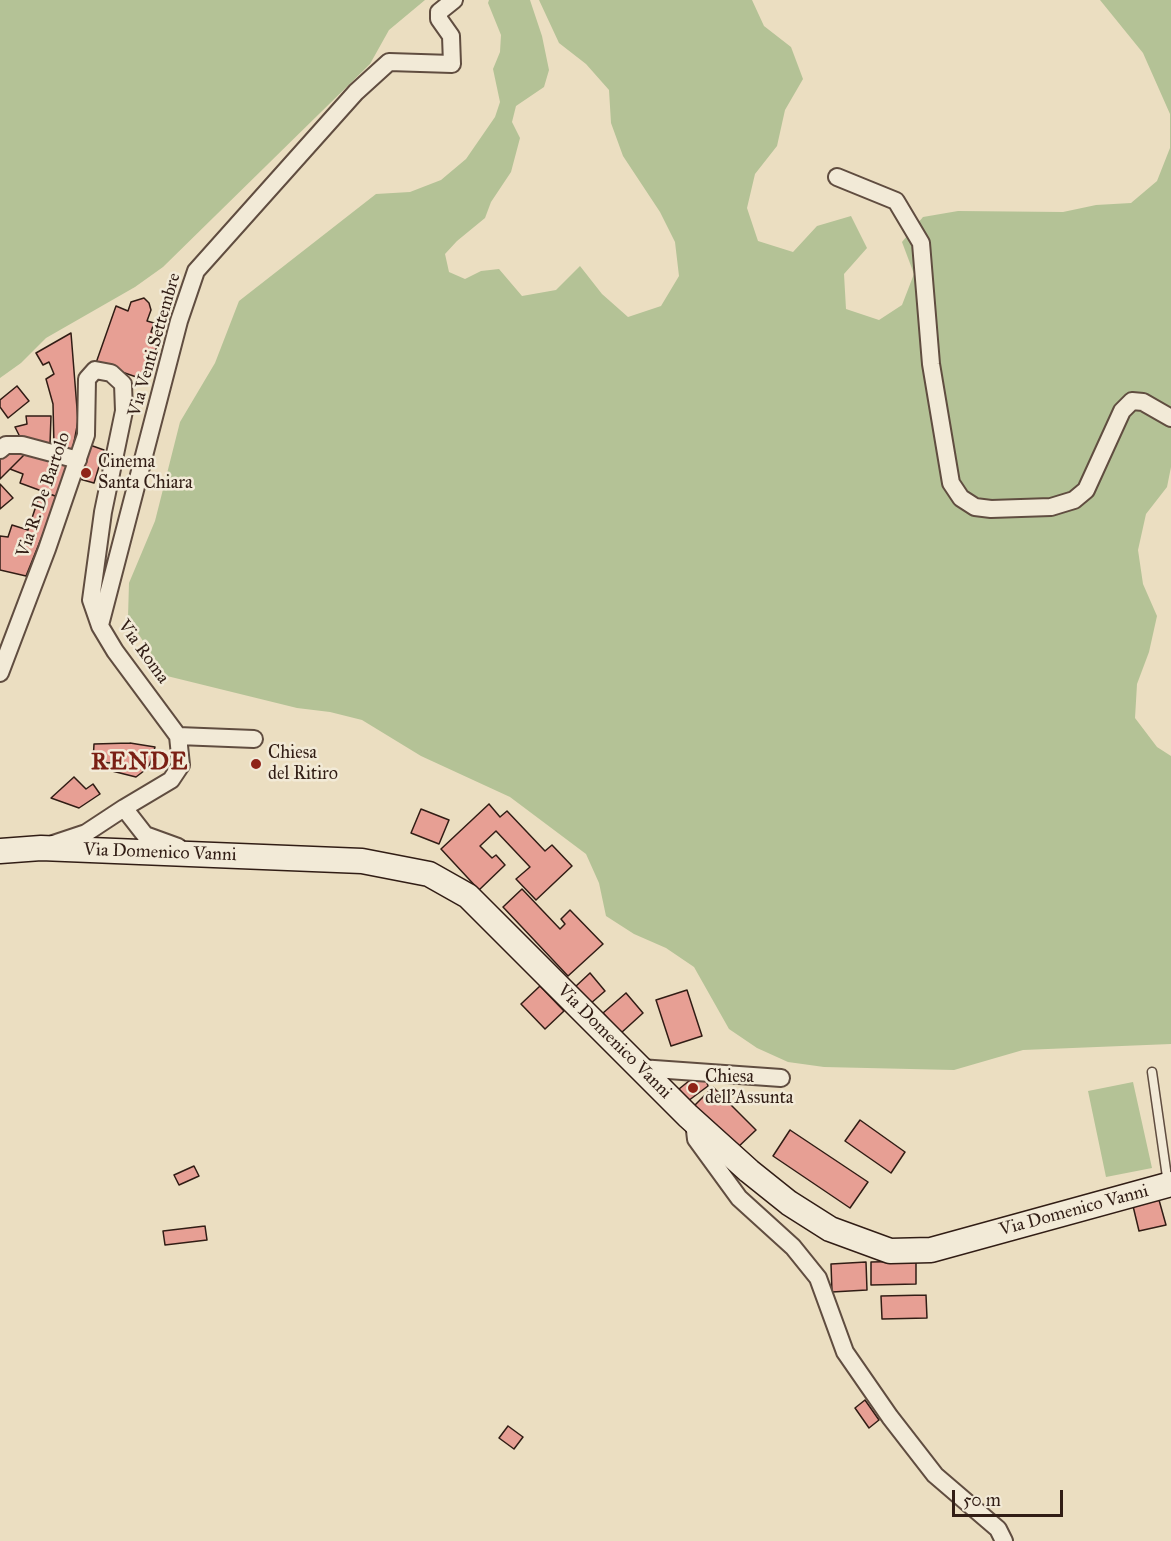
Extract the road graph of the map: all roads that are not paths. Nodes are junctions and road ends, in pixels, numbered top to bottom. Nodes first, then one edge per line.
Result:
1 (454, 0) edge
2 (837, 177) dead end
3 (95, 370) joint
4 (1171, 418) edge
5 (0, 450) edge
6 (78, 460) junction
7 (100, 626) junction
8 (1, 667) edge
9 (178, 736) junction
10 (254, 739) dead end
11 (124, 808) junction
12 (41, 848) junction
13 (0, 851) edge
14 (206, 854) junction
15 (640, 1068) junction
16 (1152, 1072) dead end
17 (781, 1078) dead end
18 (694, 1122) junction
19 (1170, 1184) edge
20 (1004, 1541) edge

1 - 7 street, Via Venti Settembre
2 - 4 street
3 - 6 street, Via R. De Bartolo
3 - 7 street, Via Roma
5 - 6 street
6 - 8 street, Via R. De Bartolo
7 - 9 street, Via Roma
9 - 10 street
9 - 11 street
11 - 12 street
11 - 14 street
12 - 13 main road, Via Domenico Vanni
12 - 14 main road, Via Domenico Vanni
14 - 15 main road, Via Domenico Vanni
15 - 17 street
15 - 18 main road, Via Domenico Vanni
16 - 19 lane
18 - 19 main road, Via Domenico Vanni
18 - 20 street

